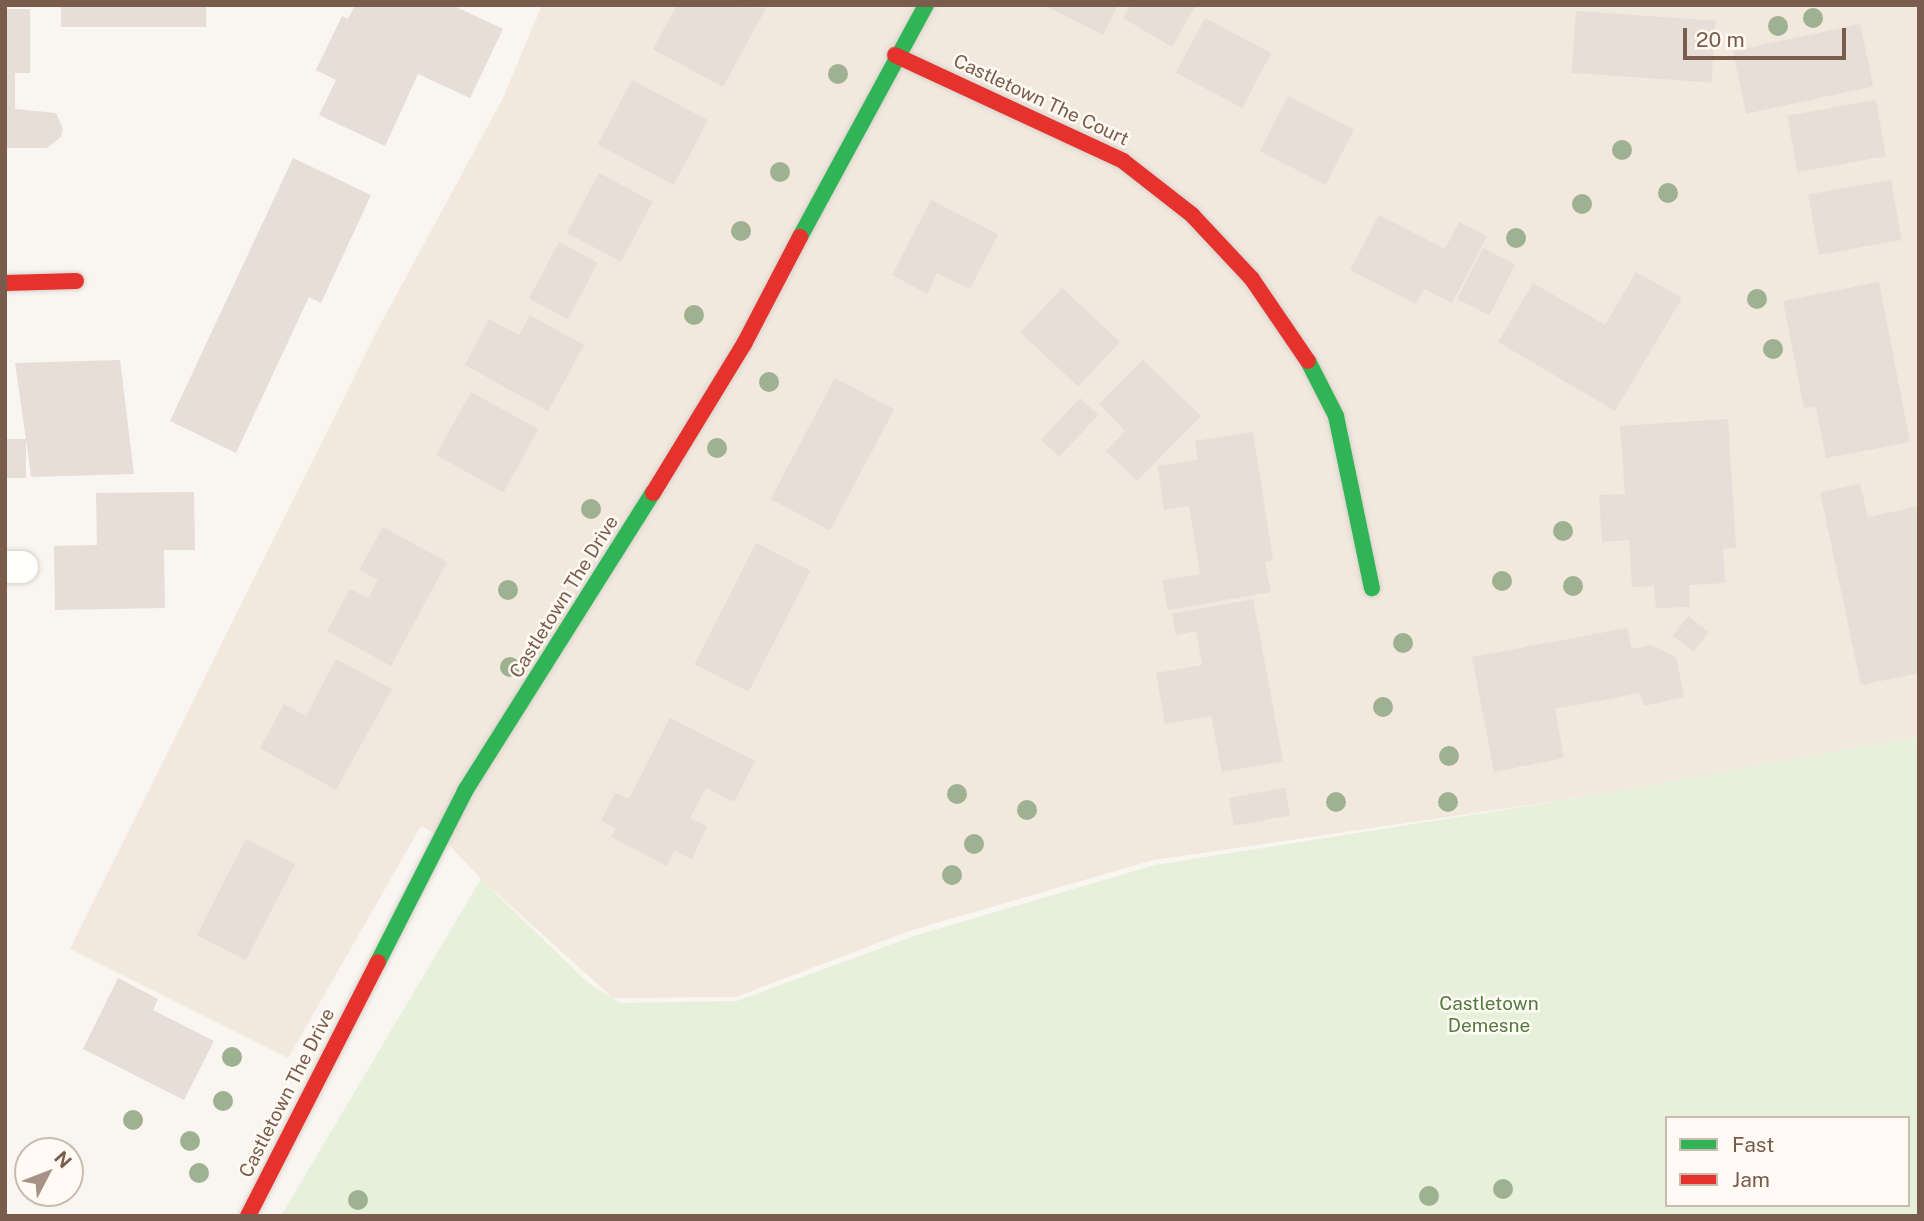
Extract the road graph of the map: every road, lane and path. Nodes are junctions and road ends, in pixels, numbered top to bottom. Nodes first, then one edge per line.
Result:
1 (926, 5) edge
2 (895, 55) junction
3 (76, 281) dead end
4 (5, 283) edge
5 (1372, 588) dead end
6 (248, 1216) edge

1 - 2 street, Castletown The Drive
2 - 5 street, Castletown The Court
2 - 6 street, Castletown The Drive
3 - 4 street

